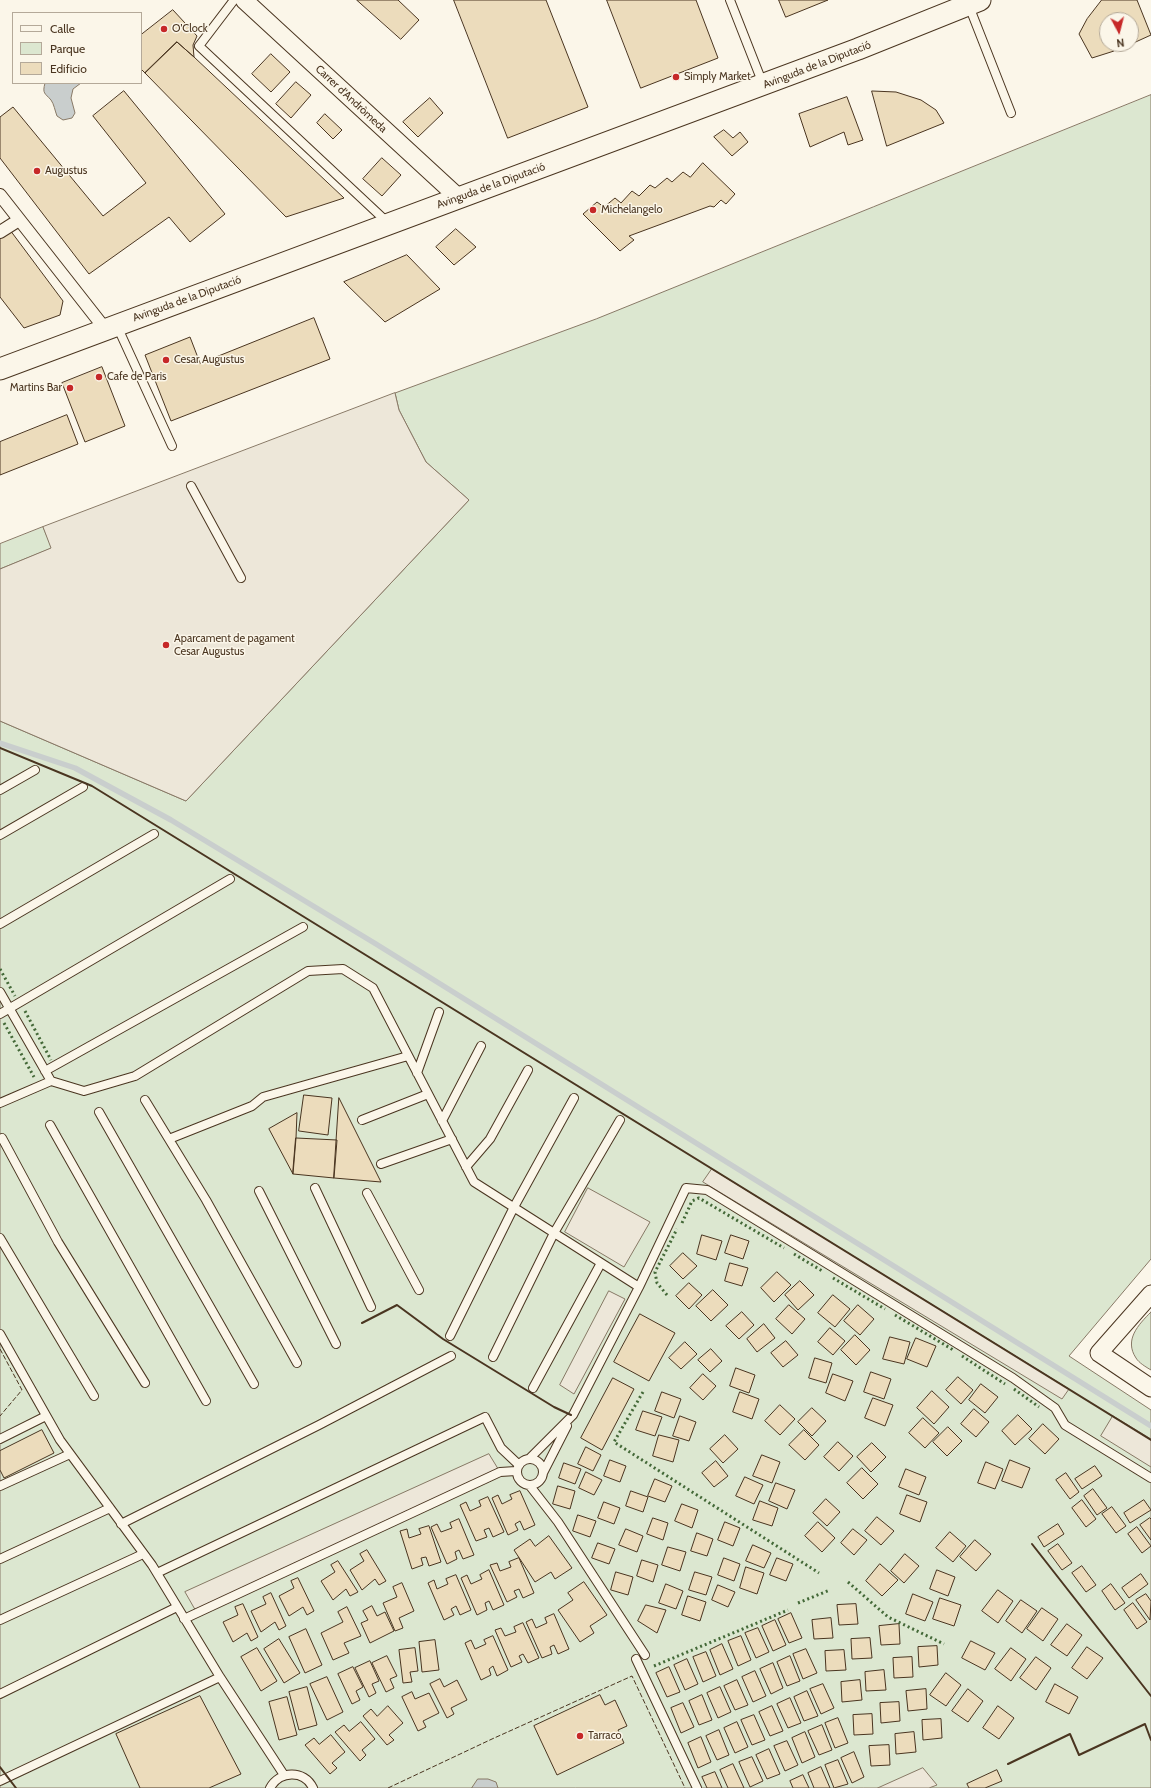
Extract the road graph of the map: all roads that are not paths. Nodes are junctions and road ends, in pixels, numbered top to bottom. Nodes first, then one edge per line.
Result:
1 (234, 0) edge
2 (244, 0) edge
3 (730, 0) edge
4 (974, 2) edge
5 (763, 85) junction
6 (1011, 113) dead end
7 (0, 195) edge
8 (459, 198) junction
9 (19, 220) junction
10 (389, 224) junction
11 (0, 232) edge
12 (111, 328) junction
13 (0, 369) edge
14 (172, 446) dead end
15 (191, 486) dead end
16 (241, 578) dead end
17 (35, 770) dead end
18 (83, 787) dead end
19 (0, 790) edge
20 (154, 834) dead end
21 (0, 835) edge
22 (230, 879) dead end
23 (0, 924) edge
24 (303, 927) dead end
25 (0, 992) edge
26 (10, 1009) junction
27 (439, 1012) dead end
28 (0, 1014) edge
29 (481, 1046) dead end
30 (408, 1056) junction
31 (528, 1070) dead end
32 (45, 1071) junction
33 (417, 1073) junction
34 (51, 1081) junction
35 (428, 1094) junction
36 (574, 1098) dead end
37 (145, 1100) dead end
38 (0, 1103) edge
39 (99, 1112) dead end
40 (362, 1120) dead end
41 (620, 1120) dead end
42 (442, 1121) junction
43 (50, 1126) dead end
44 (2, 1138) dead end
45 (169, 1139) junction
46 (452, 1139) junction
47 (381, 1164) dead end
48 (466, 1167) junction
49 (315, 1188) dead end
50 (258, 1191) dead end
51 (367, 1193) dead end
52 (514, 1207) junction
53 (554, 1233) junction
54 (0, 1238) edge
55 (601, 1263) junction
56 (639, 1287) junction
57 (419, 1290) dead end
58 (1151, 1294) edge
59 (371, 1307) dead end
60 (0, 1334) edge
61 (450, 1336) dead end
62 (336, 1344) dead end
63 (451, 1356) dead end
64 (493, 1357) dead end
65 (297, 1363) dead end
66 (145, 1383) dead end
67 (254, 1384) dead end
68 (533, 1388) dead end
69 (1151, 1388) edge
70 (94, 1396) dead end
71 (206, 1401) dead end
72 (46, 1416) junction
73 (571, 1418) junction
74 (0, 1439) edge
75 (70, 1454) junction
76 (529, 1459) junction
77 (518, 1468) junction
78 (543, 1473) junction
79 (1151, 1478) edge
80 (0, 1486) edge
81 (530, 1486) junction
82 (110, 1508) junction
83 (121, 1524) junction
84 (144, 1554) junction
85 (0, 1559) edge
86 (157, 1573) junction
87 (177, 1607) junction
88 (184, 1619) junction
89 (0, 1620) edge
90 (645, 1655) dead end
91 (636, 1659) dead end
92 (220, 1677) junction
93 (0, 1694) edge
94 (284, 1775) junction
95 (0, 1781) edge
96 (270, 1788) edge
97 (313, 1788) edge
98 (697, 1788) edge

1 - 10 lane
2 - 8 street, Carrer d'Andròmeda
3 - 5 lane
4 - 5 street, Avinguda de la Diputació
4 - 6 lane
5 - 8 street, Avinguda de la Diputació
7 - 9 street
8 - 10 street, Avinguda de la Diputació
9 - 11 street
9 - 12 street
10 - 12 street, Avinguda de la Diputació
12 - 13 street, Avinguda de la Diputació
12 - 14 lane
15 - 16 lane
17 - 19 lane
18 - 21 lane
20 - 23 lane
22 - 26 lane
24 - 32 lane
25 - 26 lane
26 - 28 lane
26 - 32 lane
27 - 33 lane
29 - 42 lane
30 - 33 lane
30 - 34 lane
30 - 45 lane
31 - 48 lane
32 - 34 lane
33 - 35 lane
34 - 38 lane
35 - 40 lane
35 - 42 lane
36 - 52 lane
37 - 45 lane
39 - 67 lane
41 - 53 lane
42 - 46 lane
43 - 71 lane
44 - 66 lane
45 - 65 lane
46 - 47 lane
46 - 48 lane
48 - 52 lane
49 - 59 lane
50 - 62 lane
51 - 57 lane
52 - 53 lane
52 - 61 lane
53 - 55 lane
53 - 64 lane
54 - 70 lane
55 - 56 lane
55 - 68 lane
56 - 73 lane
56 - 79 lane
58 - 69 street
60 - 72 lane
63 - 83 lane
72 - 74 lane
72 - 75 lane
73 - 76 lane
73 - 78 lane
75 - 80 lane
75 - 82 lane
76 - 77 lane
76 - 78 lane
77 - 81 lane
77 - 86 lane
77 - 88 lane
78 - 81 lane
81 - 90 lane
82 - 83 lane
82 - 85 lane
83 - 84 lane
84 - 86 lane
84 - 89 lane
86 - 87 lane
87 - 88 lane
87 - 93 lane
88 - 92 lane
91 - 98 lane
92 - 94 lane
92 - 95 lane
94 - 96 lane
94 - 97 lane

